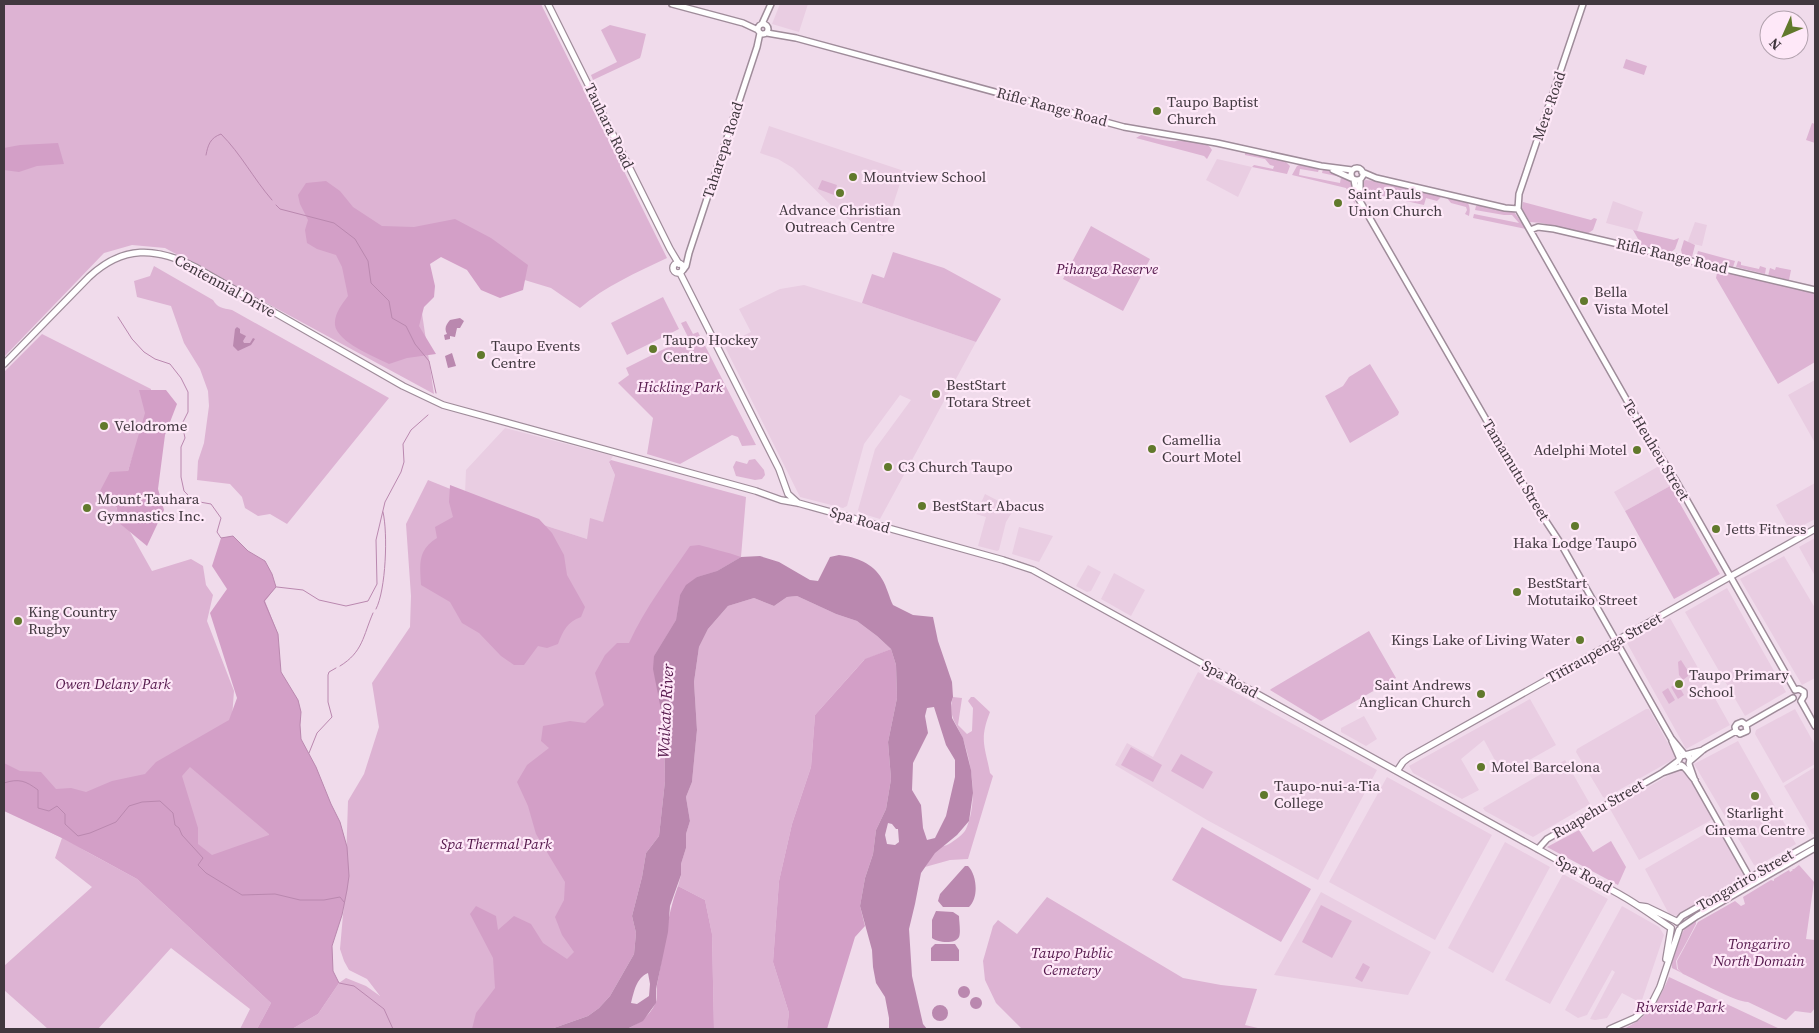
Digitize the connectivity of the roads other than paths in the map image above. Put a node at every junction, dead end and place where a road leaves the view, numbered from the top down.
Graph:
1 (548, 4) edge
2 (672, 4) edge
3 (1583, 4) edge
4 (770, 6) edge
5 (763, 29) junction
6 (1327, 167) junction
7 (1352, 170) junction
8 (1362, 172) junction
9 (1376, 178) junction
10 (1357, 179) junction
11 (1518, 209) junction
12 (1530, 230) junction
13 (689, 253) junction
14 (678, 264) junction
15 (682, 271) junction
16 (1815, 290) edge
17 (4, 364) edge
18 (466, 411) joint
19 (786, 491) junction
20 (769, 496) junction
21 (798, 503) junction
22 (1815, 529) edge
23 (1731, 577) junction
24 (1616, 641) junction
25 (1795, 690) junction
26 (1793, 698) junction
27 (1801, 701) junction
28 (1815, 726) edge
29 (1684, 761) junction
30 (1397, 771) junction
31 (1815, 841) edge
32 (1815, 848) edge
33 (1538, 849) junction
34 (1750, 878) junction
35 (1754, 884) junction
36 (1640, 906) junction
37 (1678, 925) junction
38 (1671, 928) junction
39 (1665, 968) junction
40 (1610, 1029) edge

1 - 14 main road, Tauhara Road
2 - 5 street, Rifle Range Road
3 - 11 street, Mere Road
4 - 5 street, Taharepa Road
5 - 6 street, Rifle Range Road
5 - 13 street, Taharepa Road
6 - 7 street, Rifle Range Road
6 - 10 street, Rifle Range Road
7 - 8 street, Rifle Range Road
7 - 10 street
8 - 9 street, Rifle Range Road
8 - 10 street
9 - 10 street, Rifle Range Road
9 - 11 street, Rifle Range Road
10 - 24 street, Tamamutu Street
11 - 12 street, Te Heuheu Street
12 - 16 street, Rifle Range Road
12 - 23 street, Te Heuheu Street
13 - 14 street, Taharepa Road
13 - 15 street, Taharepa Road
14 - 15 main road, Tauhara Road
15 - 19 main road
17 - 18 main road, Centennial Drive
18 - 20 main road, Spa Road
19 - 20 main road
19 - 21 main road, Spa Road
20 - 21 main road, Spa Road
21 - 30 main road, Spa Road
22 - 23 main road, Tītīraupenga Street
23 - 24 main road, Tītīraupenga Street
23 - 25 street, Te Heuheu Street
24 - 29 street, Tamamutu Street
24 - 30 main road, Tītīraupenga Street
25 - 26 street
25 - 27 street
26 - 27 street
26 - 29 street, Ruapehu Street
27 - 28 street
29 - 33 street, Ruapehu Street
29 - 34 street, Tamamutu Street
30 - 33 main road, Spa Road
31 - 34 street, Tongariro Street
32 - 35 street, Tongariro Street
33 - 36 main road, Spa Road
34 - 35 street, Tamamutu Street
34 - 37 street, Tongariro Street
35 - 37 street, Tongariro Street
36 - 37 main road, Spa Road
36 - 38 main road, Spa Road
37 - 38 main road
37 - 39 main road
38 - 39 main road
39 - 40 main road

